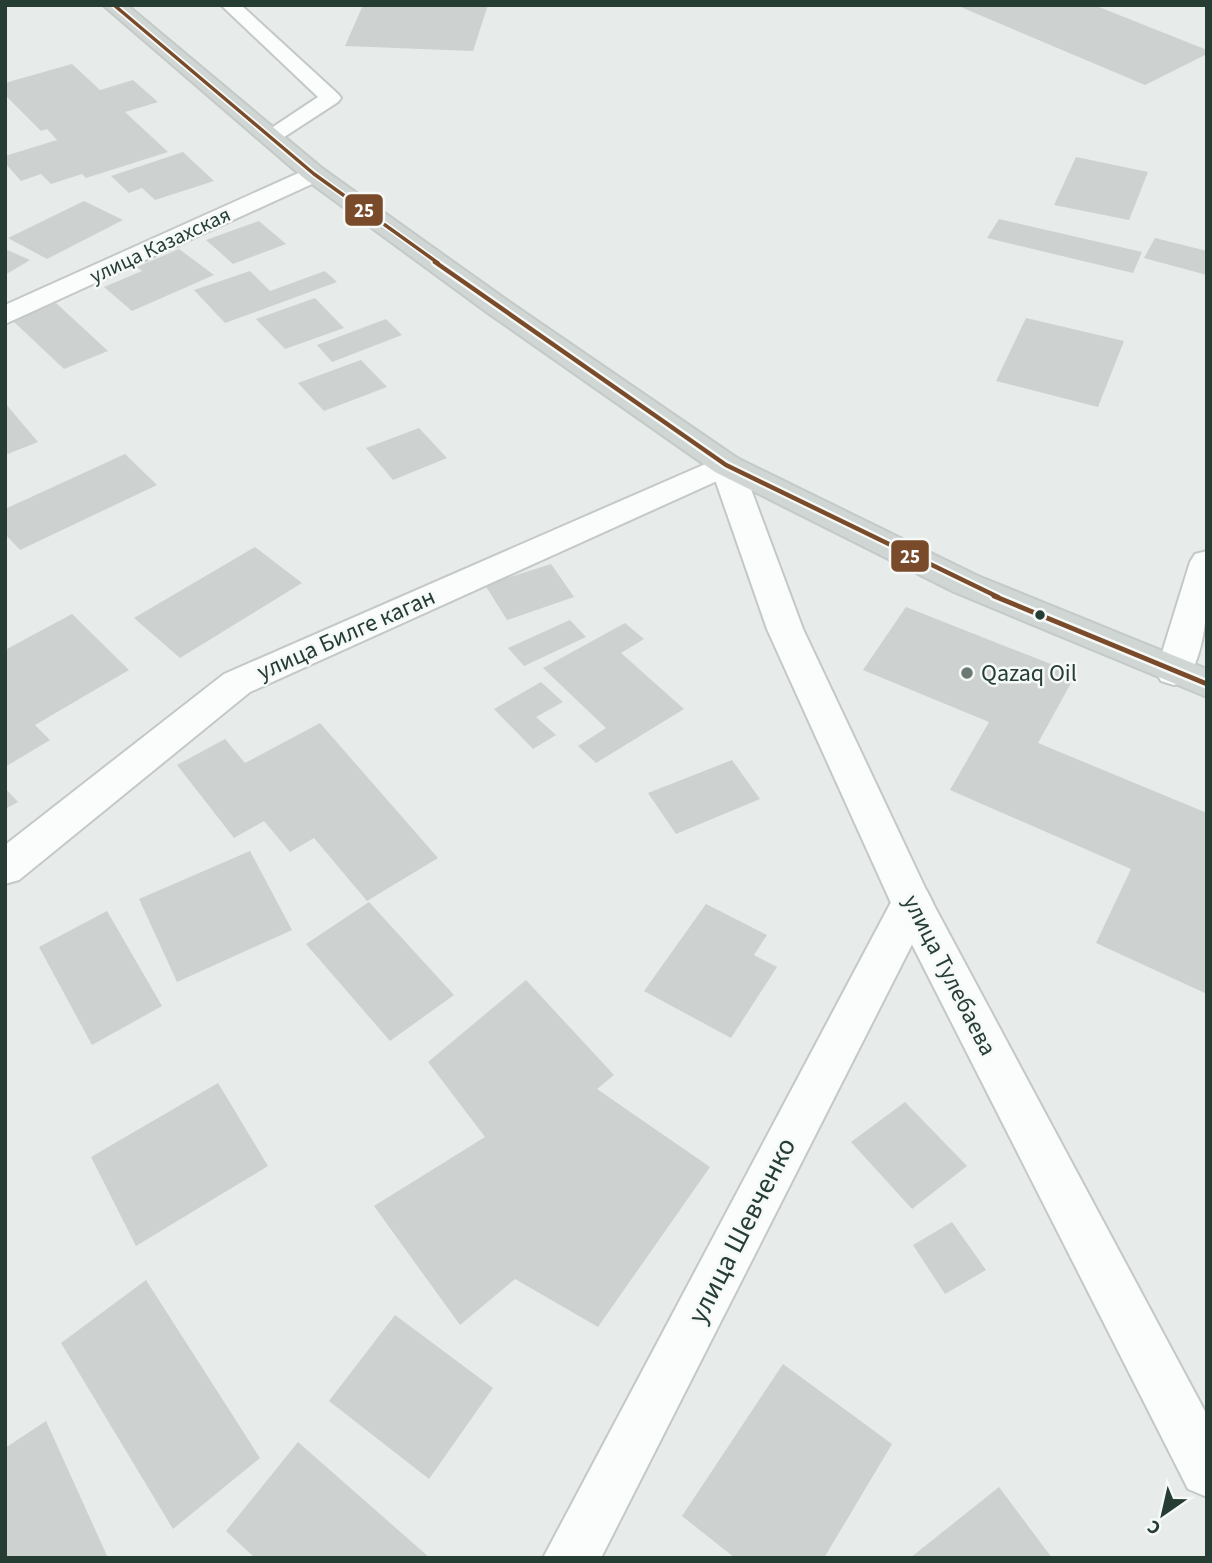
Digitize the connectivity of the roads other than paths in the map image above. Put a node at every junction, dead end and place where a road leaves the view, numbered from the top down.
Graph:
1 (114, 5) edge
2 (230, 5) edge
3 (271, 137) junction
4 (314, 174) junction
5 (5, 316) edge
6 (726, 465) junction
7 (1207, 562) edge
8 (1174, 672) junction
9 (1207, 684) edge
10 (5, 868) edge
11 (912, 902) junction
12 (1207, 1471) edge
13 (571, 1558) edge

1 - 3 main road
2 - 3 lane
3 - 4 main road
4 - 5 street, улица Казахская
4 - 6 main road
6 - 8 main road
6 - 10 street, улица Билге каган
6 - 11 street, улица Тулебаева
7 - 8 street
8 - 9 main road
11 - 12 street, улица Тулебаева
11 - 13 street, улица Шевченко

